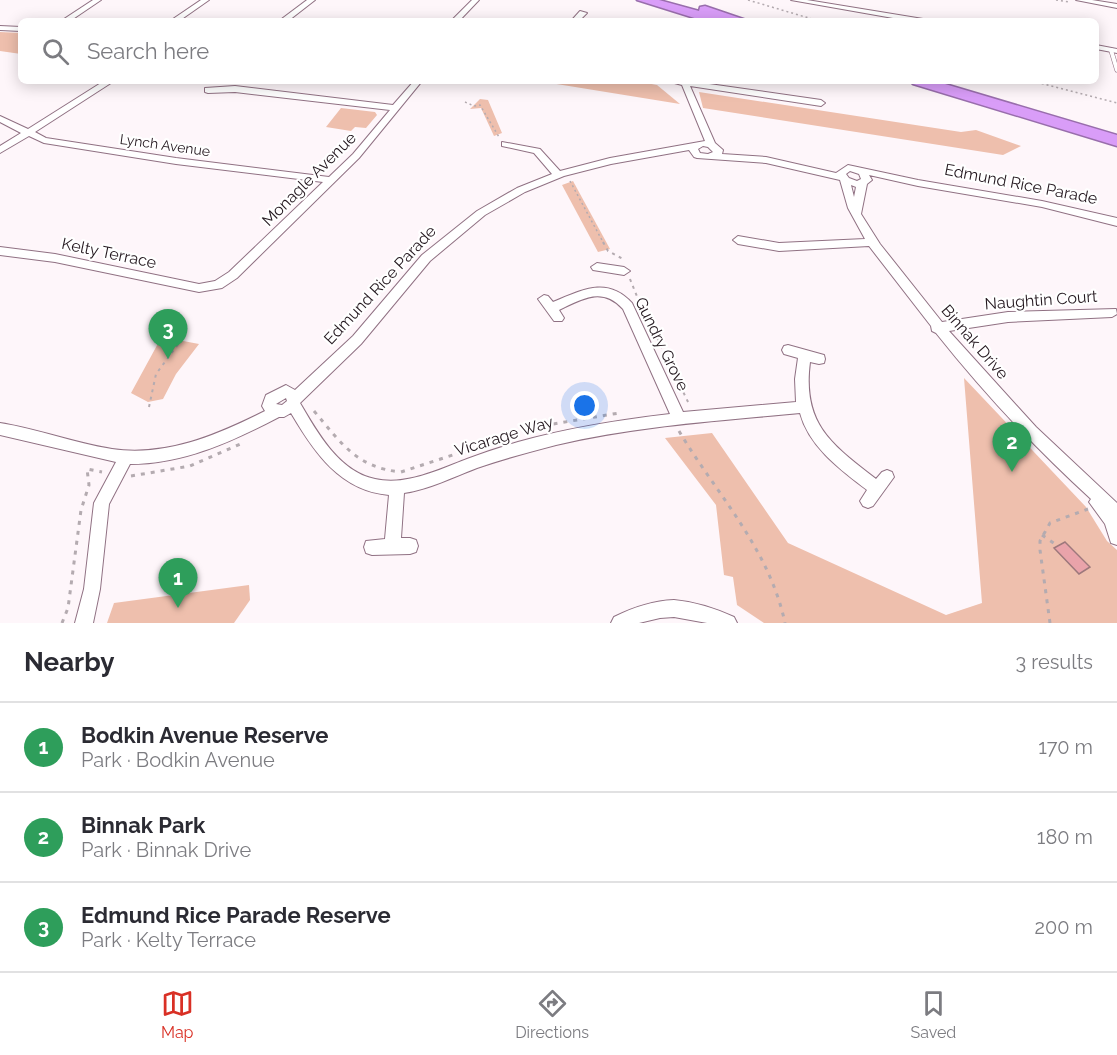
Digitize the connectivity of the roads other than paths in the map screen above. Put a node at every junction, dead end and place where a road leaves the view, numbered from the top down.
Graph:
1 (98, 0) edge
2 (206, 0) edge
3 (312, 0) edge
4 (476, 0) edge
5 (644, 0) edge
6 (672, 0) edge
7 (794, 0) edge
8 (1079, 0) edge
9 (1117, 6) edge
10 (583, 13) dead end
11 (70, 18) edge
12 (179, 18) edge
13 (288, 18) edge
14 (458, 18) edge
15 (578, 18) edge
16 (709, 18) edge
17 (732, 18) edge
18 (905, 18) edge
19 (0, 28) edge
20 (18, 29) edge
21 (1099, 48) edge
22 (1114, 50) edge
23 (1117, 70) edge
24 (105, 84) edge
25 (416, 84) edge
26 (684, 84) edge
27 (695, 84) joint
28 (928, 84) edge
29 (950, 84) edge
30 (208, 90) dead end
31 (821, 103) dead end
32 (695, 105) junction
33 (396, 108) junction
34 (0, 119) edge
35 (701, 122) junction
36 (1117, 133) edge
37 (27, 134) junction
38 (1117, 141) edge
39 (505, 144) road end
40 (696, 148) junction
41 (714, 149) junction
42 (0, 150) edge
43 (860, 170) junction
44 (558, 175) junction
45 (844, 176) junction
46 (331, 180) junction
47 (864, 183) junction
48 (918, 183) junction
49 (856, 213) junction
50 (1117, 222) edge
51 (738, 240) dead end
52 (872, 242) junction
53 (0, 251) edge
54 (597, 267) dead end
55 (610, 269) junction
56 (628, 269) road end
57 (211, 287) joint
58 (606, 291) junction
59 (551, 308) dead end
60 (1111, 311) edge
61 (936, 327) junction
62 (788, 350) dead end
63 (804, 355) junction
64 (819, 359) dead end
65 (285, 404) junction
66 (802, 407) junction
67 (676, 416) junction
68 (0, 429) edge
69 (126, 457) junction
70 (887, 477) dead end
71 (1082, 482) junction
72 (398, 487) junction
73 (1116, 523) edge
74 (392, 546) junction
75 (410, 546) dead end
76 (372, 548) dead end
77 (84, 623) edge
78 (620, 623) edge
79 (728, 623) edge

1 - 11 street
2 - 12 street
3 - 13 street
4 - 14 street
5 - 16 highway
6 - 17 highway
7 - 18 street
8 - 9 street
10 - 15 street
19 - 20 street
21 - 22 street
22 - 23 lane
24 - 37 street
25 - 33 street, Monagle Avenue
26 - 32 street
27 - 31 street
27 - 32 street
28 - 38 highway
29 - 36 highway
30 - 33 street
32 - 35 street
33 - 46 street, Monagle Avenue
34 - 37 street, Lynch Avenue
35 - 40 street
35 - 41 street
37 - 42 street
37 - 46 street, Lynch Avenue
39 - 44 street
40 - 41 street
40 - 41 street
40 - 44 street, Edmund Rice Parade
41 - 45 street
43 - 45 street, Edmund Rice Parade
43 - 47 street
43 - 48 street, Edmund Rice Parade
44 - 65 street, Edmund Rice Parade
45 - 47 street, Edmund Rice Parade
45 - 49 street, Binnak Drive
46 - 57 street, Monagle Avenue
47 - 48 street, Edmund Rice Parade
47 - 49 street
48 - 50 street, Edmund Rice Parade
49 - 52 street, Binnak Drive
51 - 52 street
52 - 61 street, Binnak Drive
53 - 57 street, Kelty Terrace
54 - 55 street
55 - 56 street
55 - 58 street
58 - 59 street
58 - 67 street, Gundry Grove
60 - 61 street, Naughtin Court
61 - 71 street, Binnak Drive
62 - 63 street
63 - 64 street
63 - 66 street
65 - 69 street, Edmund Rice Parade
65 - 72 street, Vicarage Way
66 - 67 street, Vicarage Way
66 - 70 street
67 - 72 street, Vicarage Way
68 - 69 street, Edmund Rice Parade
69 - 77 street
71 - 73 street, Binnak Drive
71 - 73 street, Binnak Drive
72 - 74 street
74 - 75 street
74 - 76 street
78 - 79 street

